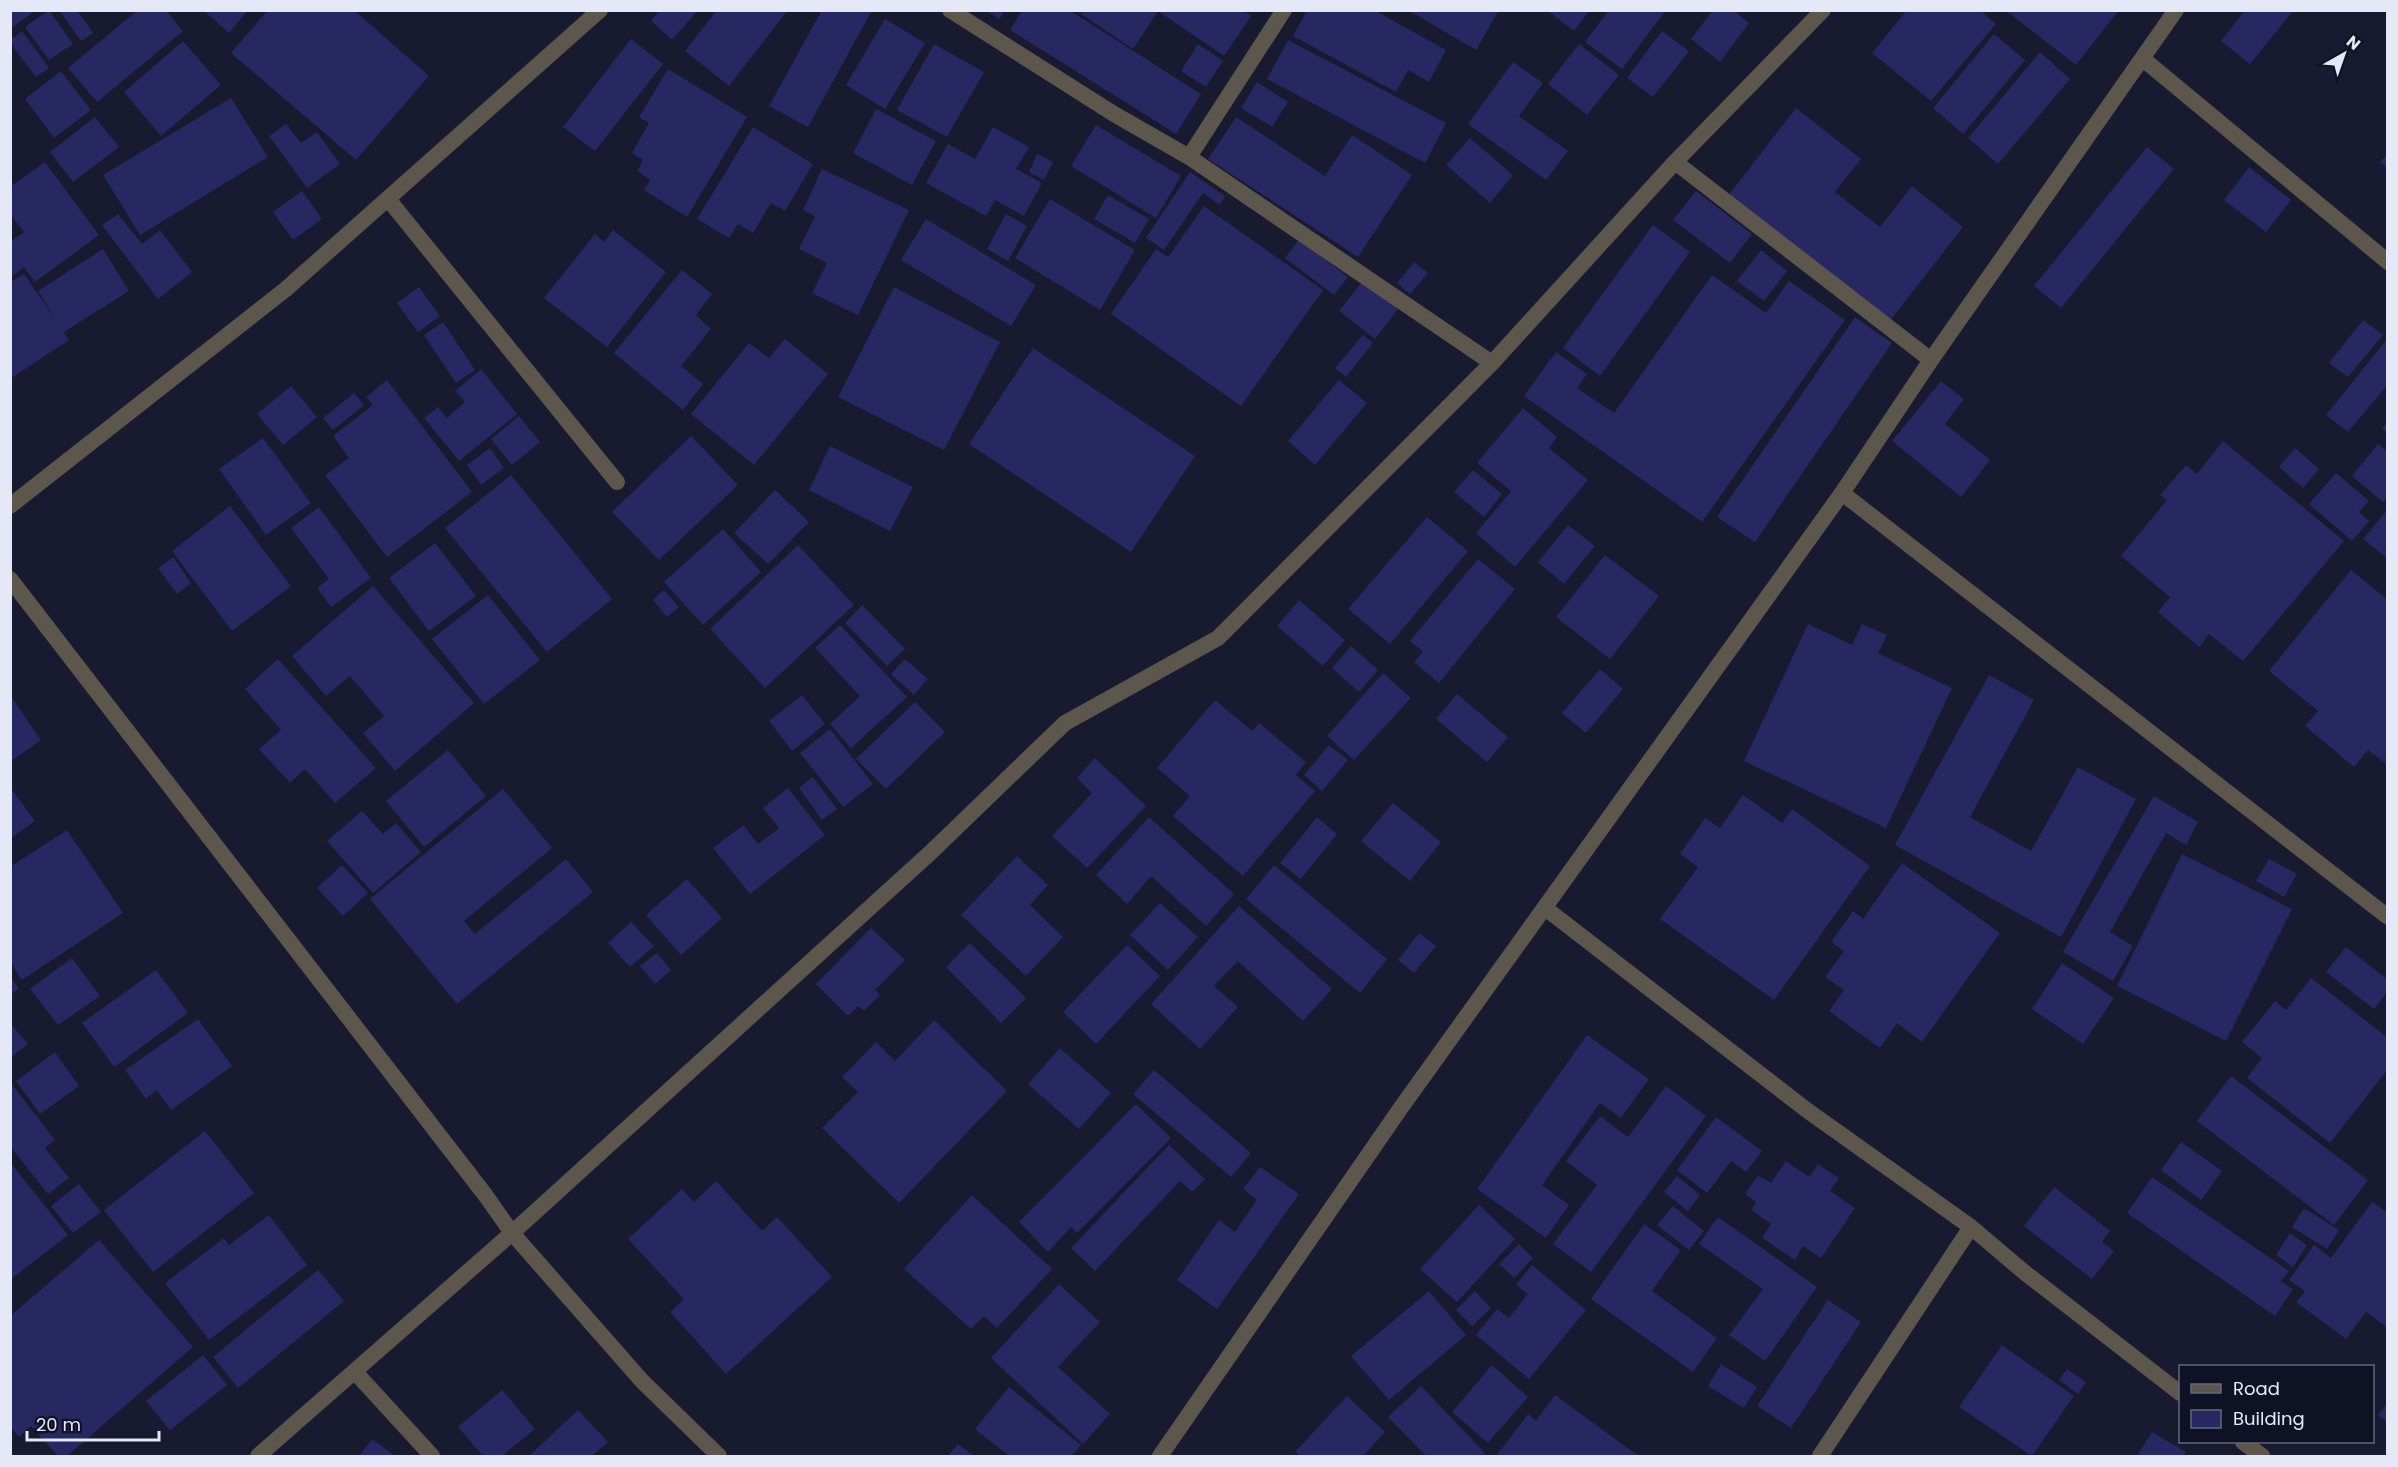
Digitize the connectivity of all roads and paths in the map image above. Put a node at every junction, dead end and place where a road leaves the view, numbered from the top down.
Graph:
1 (600, 10) edge
2 (950, 10) edge
3 (1284, 10) edge
4 (2176, 10) edge
5 (1821, 11) edge
6 (2143, 59) junction
7 (1189, 158) junction
8 (1675, 162) junction
9 (388, 198) junction
10 (2388, 262) edge
11 (1930, 360) junction
12 (1492, 363) junction
13 (616, 482) dead end
14 (1842, 493) junction
15 (10, 506) edge
16 (10, 579) edge
17 (1545, 908) junction
18 (2388, 917) edge
19 (1971, 1227) junction
20 (512, 1233) junction
21 (355, 1372) junction
22 (2179, 1391) edge
23 (2244, 1443) edge
24 (258, 1456) edge
25 (432, 1456) edge
26 (719, 1456) edge
27 (1160, 1456) edge
28 (1820, 1456) edge
29 (2262, 1456) edge

1 - 9 street
2 - 7 street
3 - 7 street
4 - 6 street
5 - 8 street
6 - 10 street
6 - 11 street
7 - 12 street
8 - 11 street
8 - 12 street
9 - 13 street
9 - 15 street
11 - 14 street
12 - 20 street
14 - 17 street
14 - 18 street
16 - 20 street
17 - 19 street
17 - 27 street
19 - 22 street
19 - 28 street
20 - 21 street
20 - 26 street
21 - 24 street
21 - 25 street
23 - 29 street

